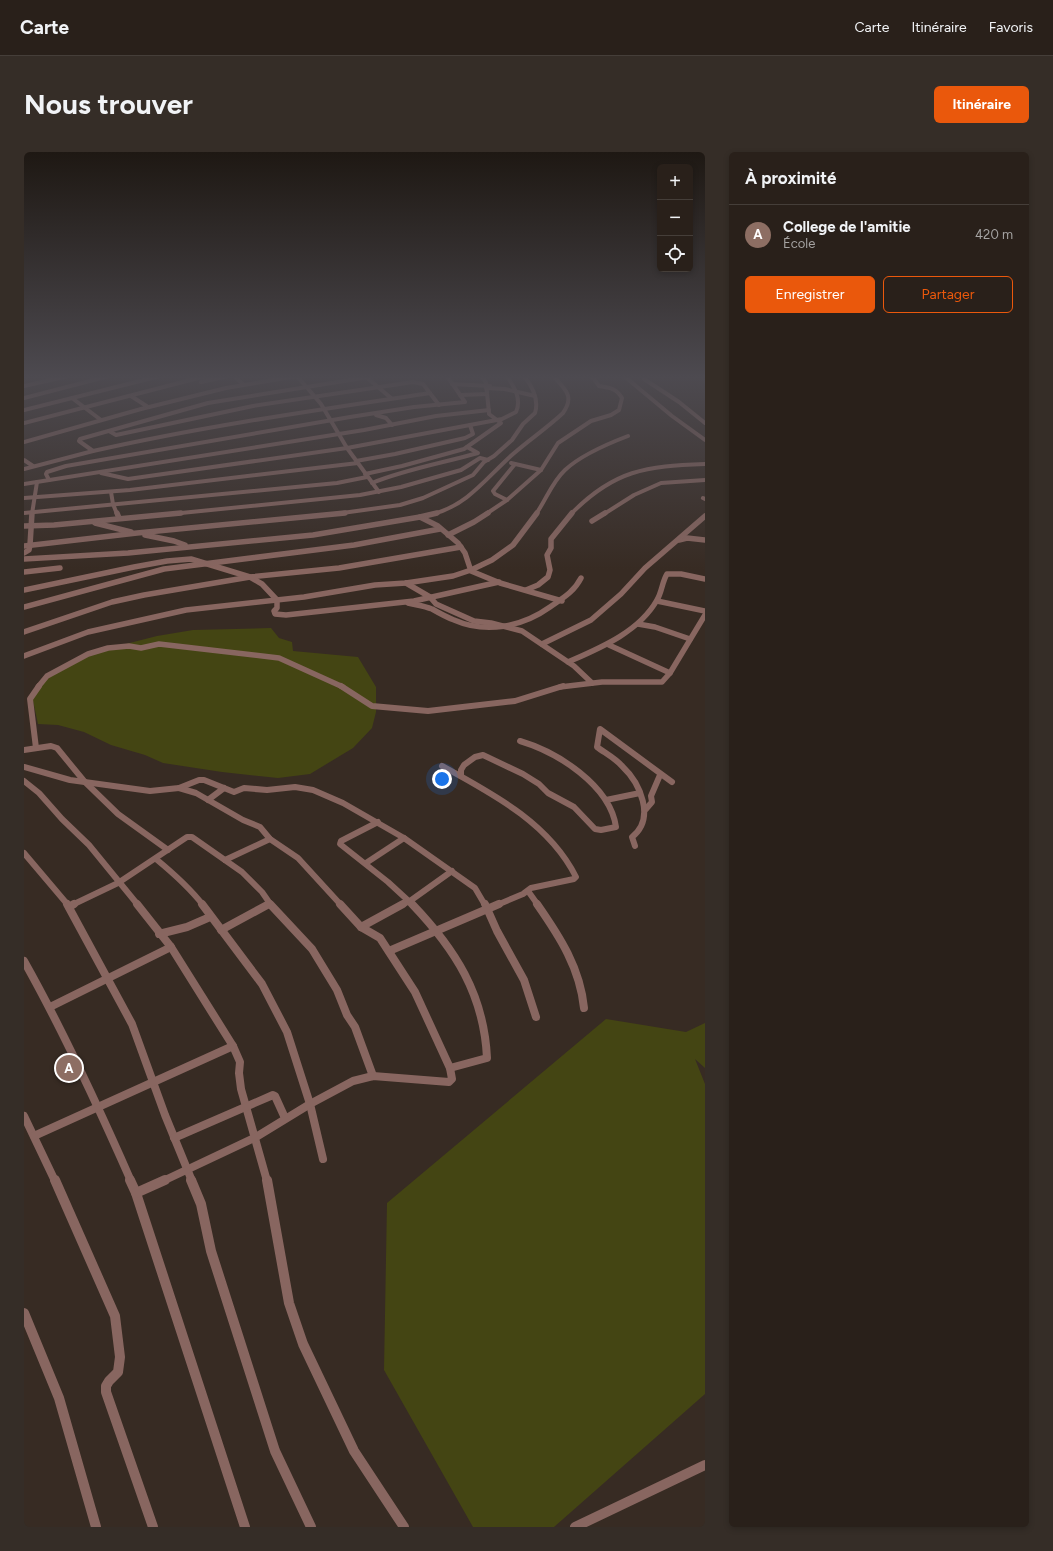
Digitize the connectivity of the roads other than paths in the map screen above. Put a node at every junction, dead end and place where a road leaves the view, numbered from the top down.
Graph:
1 (79, 440) edge
2 (141, 440) edge
3 (214, 440) edge
4 (232, 440) edge
5 (298, 440) edge
6 (343, 440) edge
7 (389, 440) edge
8 (456, 440) edge
9 (475, 440) edge
10 (512, 440) edge
11 (530, 440) edge
12 (562, 440) edge
13 (617, 440) edge
14 (467, 447) junction
15 (347, 448) junction
16 (238, 449) junction
17 (93, 451) junction
18 (141, 452) junction
19 (24, 460) edge
20 (488, 460) junction
21 (357, 462) junction
22 (505, 462) junction
23 (146, 464) junction
24 (515, 464) junction
25 (705, 464) edge
26 (33, 466) junction
27 (24, 469) edge
28 (540, 470) junction
29 (99, 472) junction
30 (366, 476) junction
31 (128, 479) junction
32 (49, 480) junction
33 (705, 480) edge
34 (37, 482) junction
35 (372, 483) junction
36 (24, 484) edge
37 (130, 490) junction
38 (111, 492) junction
39 (379, 492) junction
40 (24, 498) edge
41 (34, 498) junction
42 (507, 500) junction
43 (113, 504) junction
44 (32, 512) junction
45 (24, 513) edge
46 (705, 516) edge
47 (420, 517) junction
48 (119, 518) junction
49 (85, 521) junction
50 (592, 521) dead end
51 (24, 526) edge
52 (30, 526) junction
53 (440, 528) junction
54 (137, 533) junction
55 (448, 534) junction
56 (705, 540) edge
57 (676, 542) junction
58 (30, 545) junction
59 (24, 546) edge
60 (188, 546) junction
61 (461, 547) junction
62 (24, 554) edge
63 (24, 559) edge
64 (208, 562) junction
65 (60, 568) dead end
66 (471, 570) junction
67 (24, 572) edge
68 (250, 578) junction
69 (580, 578) dead end
70 (705, 579) edge
71 (499, 582) junction
72 (406, 583) junction
73 (24, 590) edge
74 (526, 590) junction
75 (430, 597) junction
76 (277, 600) junction
77 (562, 601) junction
78 (657, 601) junction
79 (406, 602) junction
80 (24, 606) edge
81 (705, 611) edge
82 (705, 615) edge
83 (638, 624) junction
84 (506, 627) junction
85 (24, 632) edge
86 (690, 639) junction
87 (542, 644) junction
88 (609, 645) junction
89 (24, 656) edge
90 (568, 662) junction
91 (670, 674) junction
92 (592, 683) junction
93 (520, 741) dead end
94 (36, 748) junction
95 (24, 750) edge
96 (442, 766) dead end
97 (24, 767) edge
98 (660, 774) junction
99 (461, 776) junction
100 (24, 781) edge
101 (672, 782) dead end
102 (87, 784) junction
103 (179, 788) junction
104 (224, 788) junction
105 (640, 793) junction
106 (208, 800) junction
107 (606, 800) junction
108 (646, 809) junction
109 (378, 822) junction
110 (404, 838) junction
111 (270, 839) junction
112 (635, 846) dead end
113 (168, 850) junction
114 (24, 853) edge
115 (156, 859) junction
116 (225, 860) junction
117 (366, 863) junction
118 (452, 871) junction
119 (118, 883) junction
120 (528, 891) junction
121 (410, 902) junction
122 (270, 904) junction
123 (69, 907) junction
124 (487, 909) junction
125 (210, 917) junction
126 (360, 927) junction
127 (221, 930) junction
128 (435, 931) junction
129 (159, 934) junction
130 (171, 947) junction
131 (389, 951) junction
132 (24, 961) edge
133 (109, 979) junction
134 (50, 1007) junction
135 (584, 1008) dead end
136 (536, 1017) dead end
137 (233, 1046) junction
138 (450, 1068) junction
139 (373, 1076) junction
140 (153, 1082) junction
141 (310, 1104) junction
142 (245, 1107) junction
143 (99, 1108) junction
144 (24, 1116) edge
145 (285, 1118) junction
146 (34, 1136) junction
147 (256, 1137) junction
148 (174, 1138) junction
149 (323, 1158) dead end
150 (188, 1170) junction
151 (136, 1193) junction
152 (24, 1313) edge
153 (705, 1465) edge
154 (96, 1527) edge
155 (153, 1527) edge
156 (246, 1527) edge
157 (311, 1527) edge
158 (404, 1527) edge
159 (575, 1527) edge

1 - 17 street
2 - 17 street
3 - 18 street
4 - 16 street
5 - 16 street
6 - 15 street
7 - 15 street
8 - 21 street
9 - 14 street
10 - 20 street
11 - 22 street
12 - 28 street
13 - 66 street
14 - 30 street
14 - 35 street
15 - 21 street
15 - 31 street
16 - 23 street
17 - 26 street
18 - 23 street
18 - 32 street
19 - 26 street
20 - 39 street
20 - 54 street
21 - 30 street
21 - 37 street
22 - 24 street
22 - 47 street
23 - 29 street
24 - 28 street
24 - 42 street
25 - 74 street
26 - 27 street
28 - 42 street
29 - 31 street
29 - 32 street
30 - 35 street
30 - 43 street
31 - 37 street
32 - 34 street
33 - 50 street
34 - 36 street
34 - 41 street
35 - 39 street
37 - 38 street
38 - 41 street
38 - 43 street
39 - 48 street
40 - 41 street
41 - 44 street
42 - 55 street
43 - 44 street
43 - 48 street
44 - 45 street
44 - 52 street
46 - 57 street
47 - 53 street
47 - 60 street
48 - 49 street
49 - 52 street
49 - 54 street
51 - 52 street
52 - 58 street
53 - 55 street
53 - 64 street
54 - 58 street
54 - 60 street
55 - 61 street
56 - 57 street
57 - 87 street
58 - 59 street
58 - 62 street
60 - 63 street
61 - 66 street
61 - 68 street
64 - 68 street
64 - 73 street
64 - 80 street
65 - 67 street
66 - 71 street
66 - 72 street
68 - 76 street
68 - 85 street
69 - 77 street
70 - 78 street
71 - 74 street
71 - 75 street
72 - 75 street
72 - 76 street
74 - 77 street
75 - 79 street
75 - 84 street
76 - 79 street
76 - 89 street
77 - 84 street
78 - 81 street
78 - 83 street
79 - 84 street
82 - 86 street
83 - 86 street
83 - 88 street
84 - 87 street
86 - 91 street
87 - 90 street
88 - 90 street
88 - 91 street
90 - 92 street
91 - 92 street
92 - 94 street
93 - 107 street
94 - 95 street
94 - 102 street
96 - 99 street
97 - 102 street
98 - 101 street
98 - 105 street
98 - 108 street
99 - 107 street
99 - 120 street
100 - 119 street
102 - 103 street
102 - 113 street
103 - 104 street
103 - 106 street
104 - 106 street
104 - 109 street
105 - 107 street
105 - 108 street
106 - 111 street
108 - 112 street
109 - 110 street
109 - 117 street
110 - 117 street
110 - 118 street
111 - 116 street
111 - 126 street
113 - 115 street
113 - 116 street
114 - 123 street
115 - 119 street
115 - 125 street
116 - 122 street
117 - 121 street
118 - 121 street
118 - 124 street
119 - 123 street
119 - 129 street
120 - 124 street
120 - 135 street
121 - 126 street
121 - 128 street
122 - 127 street
122 - 139 street
123 - 133 street
124 - 128 street
124 - 136 street
125 - 127 street
125 - 129 street
126 - 131 street
127 - 141 street
128 - 131 street
128 - 138 street
129 - 130 street
130 - 133 street
130 - 137 street
131 - 138 street
132 - 134 street
133 - 134 street
133 - 140 street
134 - 143 street
137 - 140 street
137 - 142 street
138 - 139 street
139 - 141 street
140 - 143 street
140 - 148 street
141 - 145 street
141 - 149 street
142 - 145 street
142 - 147 street
142 - 148 street
143 - 146 street
143 - 151 street
144 - 146 street
145 - 147 street
146 - 155 street
147 - 150 street
147 - 158 street
148 - 150 street
150 - 151 street
150 - 157 street
151 - 156 street
152 - 154 street
153 - 159 street

